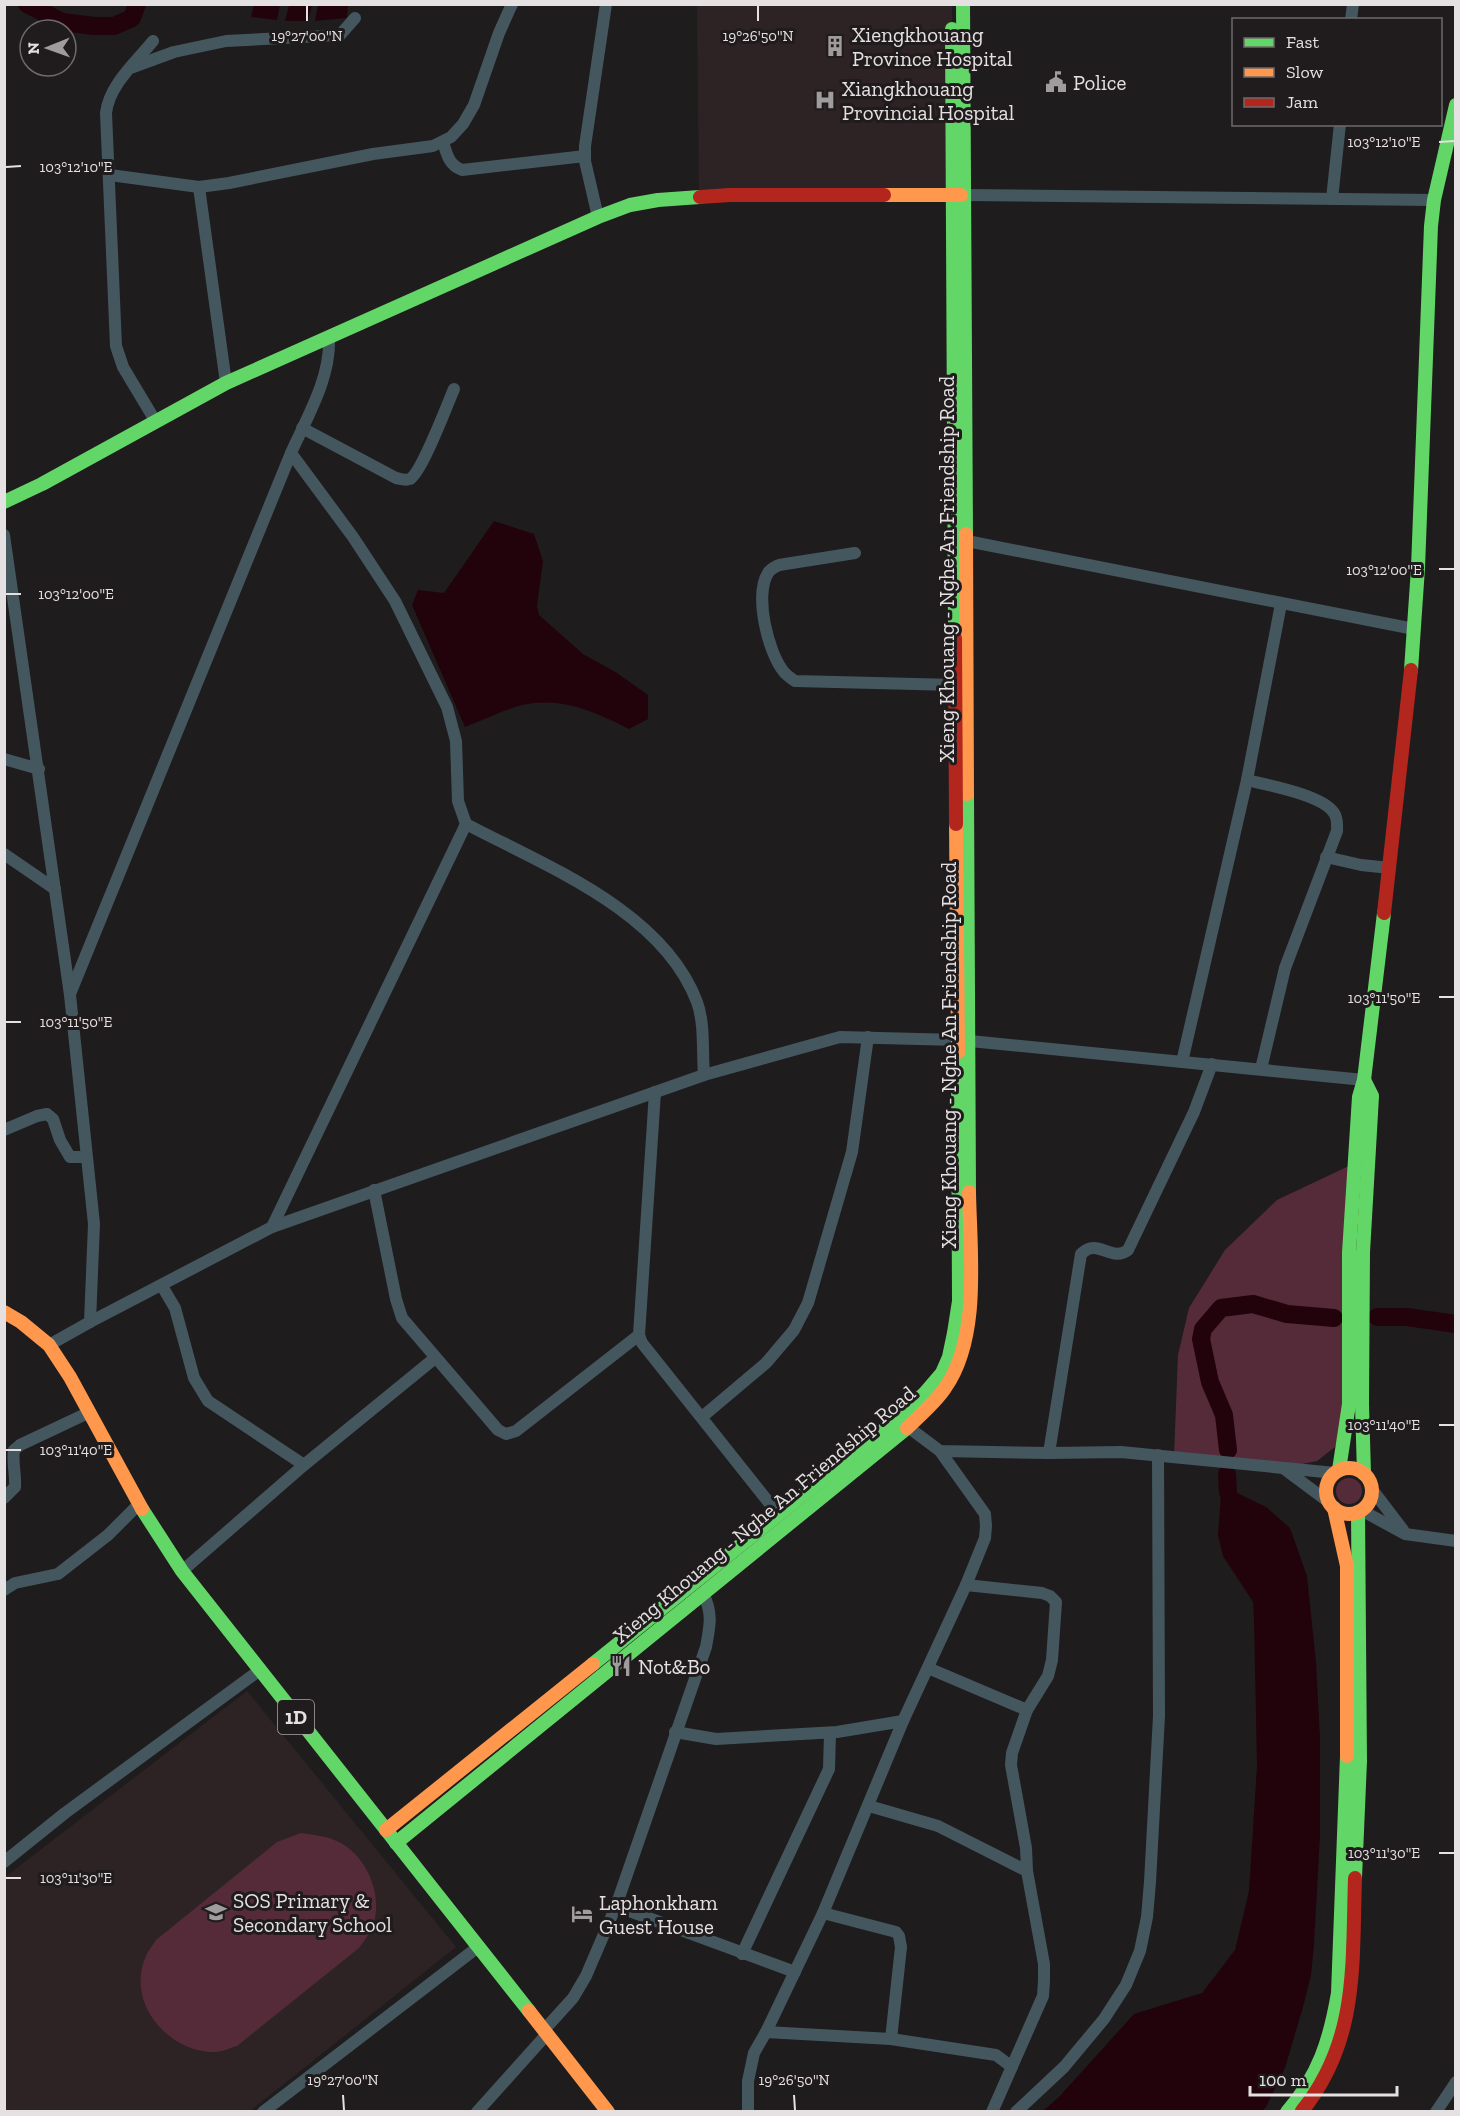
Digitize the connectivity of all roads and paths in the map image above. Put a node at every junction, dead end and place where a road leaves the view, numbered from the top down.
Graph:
1 (512, 4) edge
2 (606, 4) edge
3 (952, 4) edge
4 (963, 4) edge
5 (355, 18) dead end
6 (153, 41) dead end
7 (132, 67) junction
8 (1455, 105) edge
9 (1340, 126) edge
10 (443, 142) junction
11 (585, 156) junction
12 (110, 175) junction
13 (199, 187) junction
14 (959, 195) junction
15 (1332, 199) junction
16 (1434, 200) junction
17 (598, 217) junction
18 (329, 337) junction
19 (226, 384) junction
20 (453, 389) dead end
21 (156, 422) junction
22 (302, 428) junction
23 (291, 453) junction
24 (4, 502) edge
25 (4, 535) edge
26 (960, 541) junction
27 (855, 554) dead end
28 (1281, 604) junction
29 (1414, 629) junction
30 (955, 684) junction
31 (4, 759) edge
32 (39, 770) junction
33 (1246, 780) junction
34 (466, 824) junction
35 (4, 854) edge
36 (1326, 857) junction
37 (1390, 868) junction
38 (55, 889) junction
39 (70, 995) junction
40 (868, 1037) junction
41 (964, 1040) junction
42 (1182, 1062) junction
43 (1212, 1064) junction
44 (1261, 1070) junction
45 (704, 1075) junction
46 (1364, 1080) junction
47 (655, 1092) junction
48 (4, 1130) edge
49 (86, 1157) junction
50 (374, 1190) junction
51 (272, 1227) junction
52 (162, 1286) junction
53 (4, 1312) edge
54 (90, 1322) junction
55 (639, 1335) junction
56 (49, 1345) junction
57 (435, 1358) junction
58 (90, 1412) junction
59 (702, 1417) junction
60 (908, 1427) junction
61 (940, 1451) junction
62 (1049, 1453) junction
63 (1158, 1455) junction
64 (304, 1465) junction
65 (1282, 1468) junction
66 (1337, 1472) junction
67 (1364, 1474) junction
68 (1371, 1488) junction
69 (4, 1498) edge
70 (139, 1504) junction
71 (1332, 1506) junction
72 (1359, 1511) junction
73 (782, 1520) junction
74 (1405, 1534) junction
75 (1455, 1541) edge
76 (182, 1571) junction
77 (966, 1585) junction
78 (4, 1590) edge
79 (703, 1593) junction
80 (928, 1668) junction
81 (260, 1670) junction
82 (1027, 1710) junction
83 (903, 1721) junction
84 (675, 1732) junction
85 (830, 1732) junction
86 (869, 1806) junction
87 (386, 1830) junction
88 (396, 1843) junction
89 (4, 1862) edge
90 (1027, 1871) junction
91 (616, 1906) junction
92 (823, 1913) junction
93 (478, 1947) junction
94 (742, 1954) junction
95 (795, 1972) junction
96 (546, 2032) junction
97 (766, 2032) junction
98 (891, 2039) junction
99 (1012, 2067) junction
100 (1455, 2082) edge
101 (263, 2112) edge
102 (477, 2112) edge
103 (608, 2112) edge
104 (748, 2112) edge
105 (992, 2112) edge
106 (1016, 2112) edge
107 (1287, 2112) edge
108 (1302, 2112) edge
109 (1436, 2112) edge

1 - 10 street
2 - 11 street
3 - 14 main road, Xieng Khouang - Nghe An Friendship Road
4 - 14 main road, Xieng Khouang - Nghe An Friendship Road
5 - 7 street
6 - 7 street
7 - 12 street
8 - 16 main road
9 - 15 street
10 - 11 street
10 - 13 street
11 - 17 street
12 - 13 street
12 - 21 street
13 - 19 street
14 - 15 street
14 - 17 main road
14 - 26 main road, Xieng Khouang - Nghe An Friendship Road
15 - 16 street
16 - 29 main road
17 - 18 main road
18 - 19 main road
18 - 22 street
19 - 21 main road
20 - 22 street
21 - 24 main road
22 - 23 street
23 - 34 street
23 - 39 street
25 - 32 street
26 - 28 street
26 - 30 main road, Xieng Khouang - Nghe An Friendship Road
26 - 41 main road, Xieng Khouang - Nghe An Friendship Road
27 - 30 street
28 - 29 street
28 - 33 street
29 - 37 main road
30 - 41 main road, Xieng Khouang - Nghe An Friendship Road
31 - 32 street
32 - 38 street
33 - 36 street
33 - 42 street
34 - 45 street
34 - 51 street
35 - 38 street
36 - 37 street
36 - 44 street
37 - 46 main road
38 - 39 street
39 - 49 street
40 - 41 street
40 - 45 street
40 - 59 street
41 - 42 street
41 - 60 main road, Xieng Khouang - Nghe An Friendship Road
41 - 73 main road, Xieng Khouang - Nghe An Friendship Road
42 - 43 street
43 - 44 street
43 - 62 street
44 - 46 street
45 - 47 street
46 - 66 main road
46 - 67 main road
47 - 50 street
47 - 55 street
48 - 49 street
49 - 54 street
50 - 51 street
50 - 57 street
51 - 52 street
52 - 54 street
52 - 64 street
53 - 56 main road, 1D
54 - 56 street
55 - 57 street
55 - 59 street
56 - 58 main road, 1D
57 - 64 street
58 - 69 street
58 - 70 main road, 1D
59 - 73 street
60 - 61 street
60 - 73 main road, Xieng Khouang - Nghe An Friendship Road
61 - 62 street
61 - 77 street
62 - 63 street
63 - 65 street
63 - 106 street
64 - 76 street
65 - 66 street
65 - 71 street
66 - 67 main road
66 - 71 main road
67 - 68 main road
68 - 72 main road
68 - 74 street
70 - 76 main road, 1D
70 - 78 street
71 - 72 main road
71 - 107 main road
72 - 74 street
72 - 108 main road
73 - 79 main road, Xieng Khouang - Nghe An Friendship Road
73 - 87 main road, Xieng Khouang - Nghe An Friendship Road
74 - 75 street
76 - 81 main road, 1D
77 - 80 street
77 - 82 street
79 - 84 street
79 - 88 main road, Xieng Khouang - Nghe An Friendship Road
80 - 82 street
80 - 83 street
81 - 87 main road, 1D
81 - 89 street
82 - 90 street
83 - 85 street
83 - 86 street
84 - 85 street
84 - 91 street
85 - 94 street
86 - 90 street
86 - 92 street
87 - 88 main road, 1D
88 - 93 main road, 1D
90 - 99 street
91 - 94 street
91 - 96 street
92 - 95 street
92 - 98 street
93 - 96 main road, 1D
93 - 101 street
94 - 95 street
95 - 97 street
96 - 102 street
96 - 103 main road, 1D
97 - 98 street
97 - 104 street
98 - 99 street
99 - 105 street
100 - 109 street

